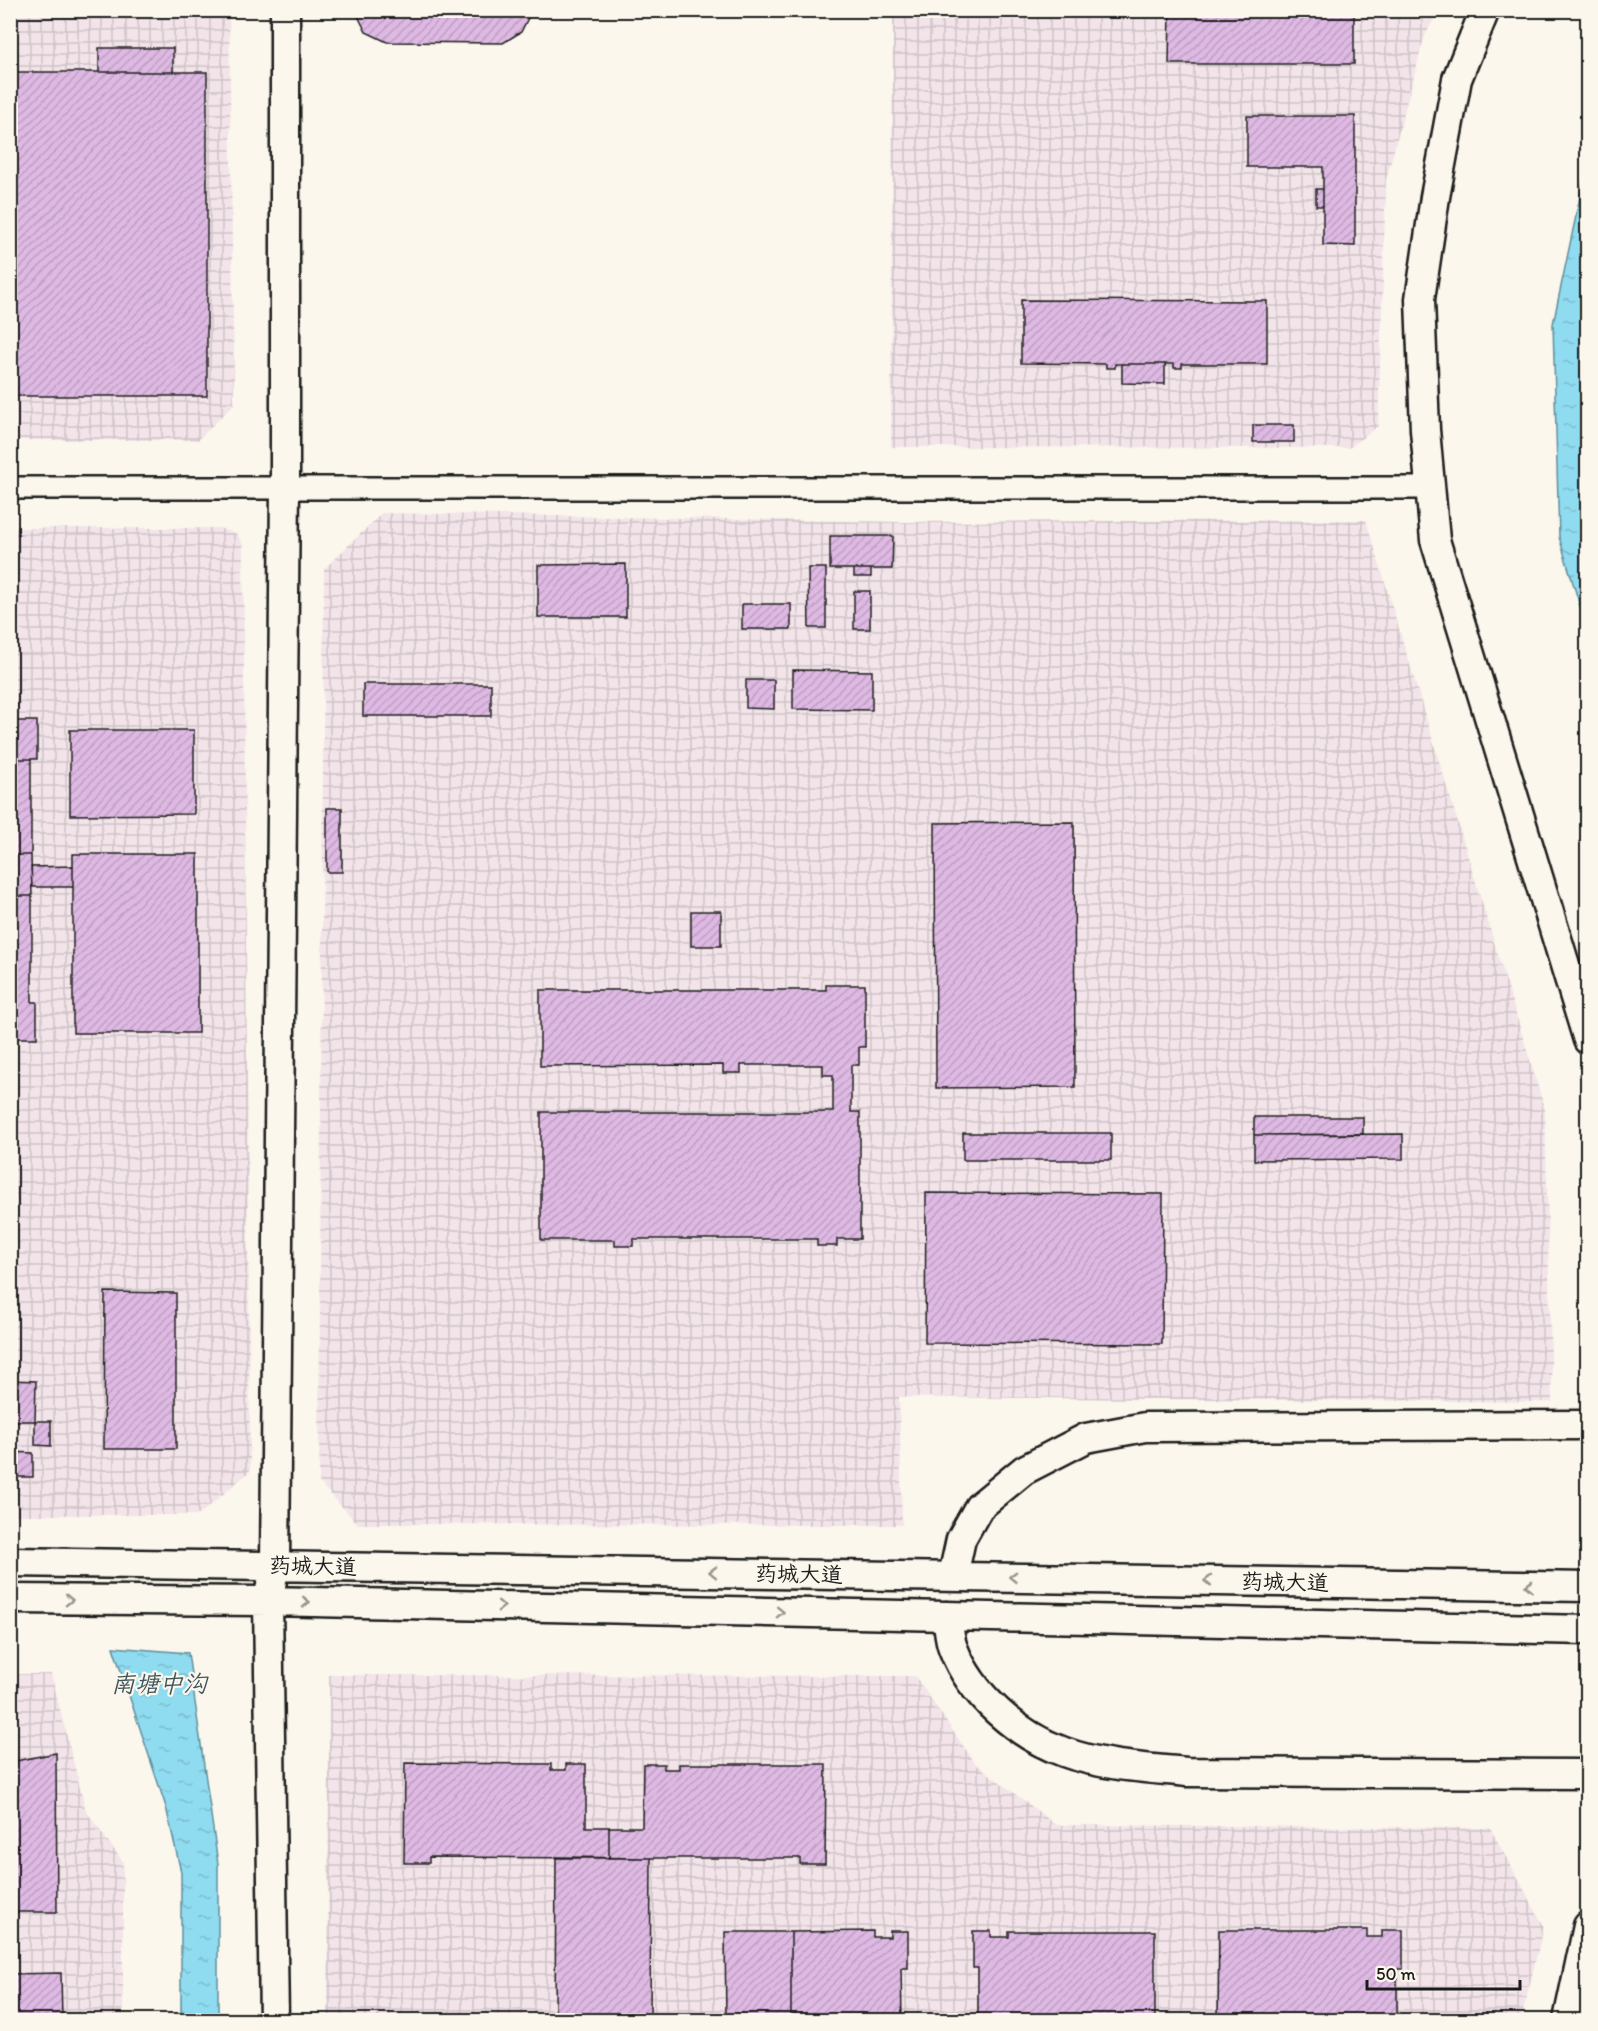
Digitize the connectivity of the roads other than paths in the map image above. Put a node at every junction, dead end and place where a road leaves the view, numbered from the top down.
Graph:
1 (285, 10) edge
2 (1485, 10) edge
3 (285, 487) junction
4 (10, 488) edge
5 (1430, 488) junction
6 (1587, 1040) edge
7 (1587, 1425) edge
8 (10, 1562) edge
9 (275, 1565) junction
10 (953, 1576) junction
11 (1587, 1587) edge
12 (10, 1599) edge
13 (268, 1601) junction
14 (947, 1616) junction
15 (1585, 1630) edge
16 (1587, 1774) edge
17 (1587, 1926) edge
18 (274, 2020) edge
19 (1568, 2020) edge

1 - 3 main road
2 - 5 main road
3 - 4 street
3 - 5 street
3 - 9 main road
5 - 6 main road
7 - 10 main road
8 - 9 main road, 药城大道
10 -> 9 main road, 药城大道
9 - 13 main road
11 -> 10 main road, 药城大道
12 -> 13 main road, 药城大道
13 -> 14 main road, 药城大道
13 - 18 main road
14 - 15 main road, 药城大道
14 - 16 main road
17 - 19 main road

